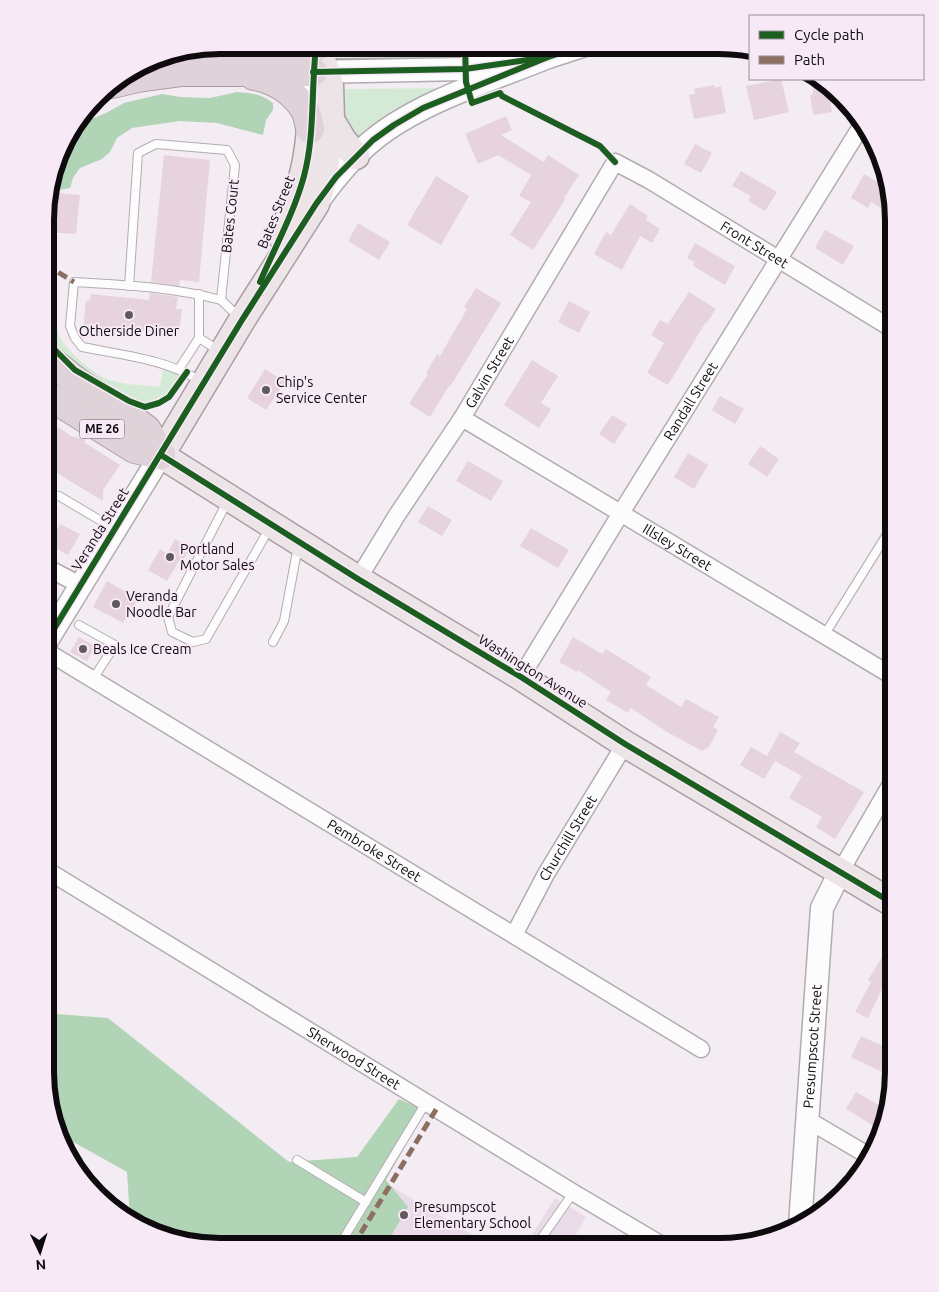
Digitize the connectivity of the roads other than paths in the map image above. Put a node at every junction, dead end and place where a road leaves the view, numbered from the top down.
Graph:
1 (386, 54) edge
2 (557, 54) edge
3 (548, 57) junction
4 (212, 59) edge
5 (319, 64) junction
6 (132, 79) edge
7 (321, 125) junction
8 (859, 131) edge
9 (356, 156) junction
10 (615, 162) joint
11 (316, 204) junction
12 (778, 260) junction
13 (129, 286) junction
14 (199, 294) junction
15 (221, 300) junction
16 (242, 320) junction
17 (885, 325) edge
18 (199, 338) junction
19 (222, 353) junction
20 (54, 363) edge
21 (179, 369) junction
22 (204, 383) junction
23 (54, 399) edge
24 (462, 418) junction
25 (161, 454) junction
26 (59, 496) dead end
27 (230, 498) junction
28 (621, 513) junction
29 (271, 525) junction
30 (115, 529) junction
31 (885, 537) edge
32 (300, 542) junction
33 (54, 571) edge
34 (358, 579) junction
35 (80, 585) junction
36 (79, 624) dead end
37 (54, 629) edge
38 (825, 634) junction
39 (273, 642) dead end
40 (54, 656) edge
41 (885, 671) edge
42 (521, 677) junction
43 (93, 679) junction
44 (625, 744) junction
45 (885, 794) edge
46 (840, 872) junction
47 (54, 874) edge
48 (885, 899) edge
49 (514, 935) junction
50 (702, 1049) dead end
51 (427, 1102) junction
52 (808, 1120) junction
53 (864, 1153) edge
54 (297, 1160) dead end
55 (574, 1193) junction
56 (366, 1202) junction
57 (801, 1216) edge
58 (344, 1238) edge
59 (542, 1238) edge
60 (650, 1238) edge

1 - 5 street
2 - 3 street
3 - 5 street
3 - 9 street, Bates Street
4 - 5 highway
4 - 6 highway
4 - 7 highway
5 - 7 main road, Bates Street
7 - 9 main road
7 - 11 main road, Bates Street
7 - 16 main road, Bates Street
8 - 12 street, Randall Street
9 - 11 street, Bates Street
10 - 12 street, Front Street
10 - 24 street, Galvin Street
11 - 16 main road, Bates Street
12 - 17 street, Front Street
12 - 28 street, Randall Street
13 - 14 lane
13 - 15 lane, Bates Court
13 - 21 lane
14 - 15 lane
14 - 18 lane
15 - 16 lane
16 - 19 main road, Bates Street
18 - 19 lane
18 - 21 lane
19 - 22 main road, Bates Street
20 - 25 highway, ME 26
21 - 22 lane
22 - 25 main road, Bates Street
23 - 25 highway, ME 26
24 - 28 street, Illsley Street
24 - 34 street, Galvin Street
25 - 27 main road, Washington Avenue / ME 26
25 - 30 street, Veranda Street
26 - 30 lane
27 - 29 main road, Washington Avenue / ME 26
27 - 29 lane
28 - 38 street, Illsley Street
28 - 42 street, Randall Street
29 - 32 main road, Washington Avenue / ME 26
30 - 35 street, Veranda Street
31 - 38 lane
32 - 34 main road, Washington Avenue / ME 26
32 - 39 lane
33 - 35 street
34 - 42 main road, Washington Avenue / ME 26
35 - 37 street, Veranda Street
36 - 43 lane
38 - 41 street, Illsley Street
40 - 43 street, Pembroke Street
42 - 44 main road, Washington Avenue / ME 26
43 - 49 street, Pembroke Street
44 - 46 main road, Washington Avenue / ME 26
44 - 49 street, Churchill Street
45 - 46 street
46 - 48 main road, Washington Avenue / ME 26
46 - 52 street, Presumpscot Street
47 - 51 street, Sherwood Street
49 - 50 street, Pembroke Street
51 - 55 street, Sherwood Street
51 - 56 lane
52 - 53 street
52 - 57 street, Presumpscot Street
54 - 56 lane
55 - 59 lane
55 - 60 street, Sherwood Street
56 - 58 lane

